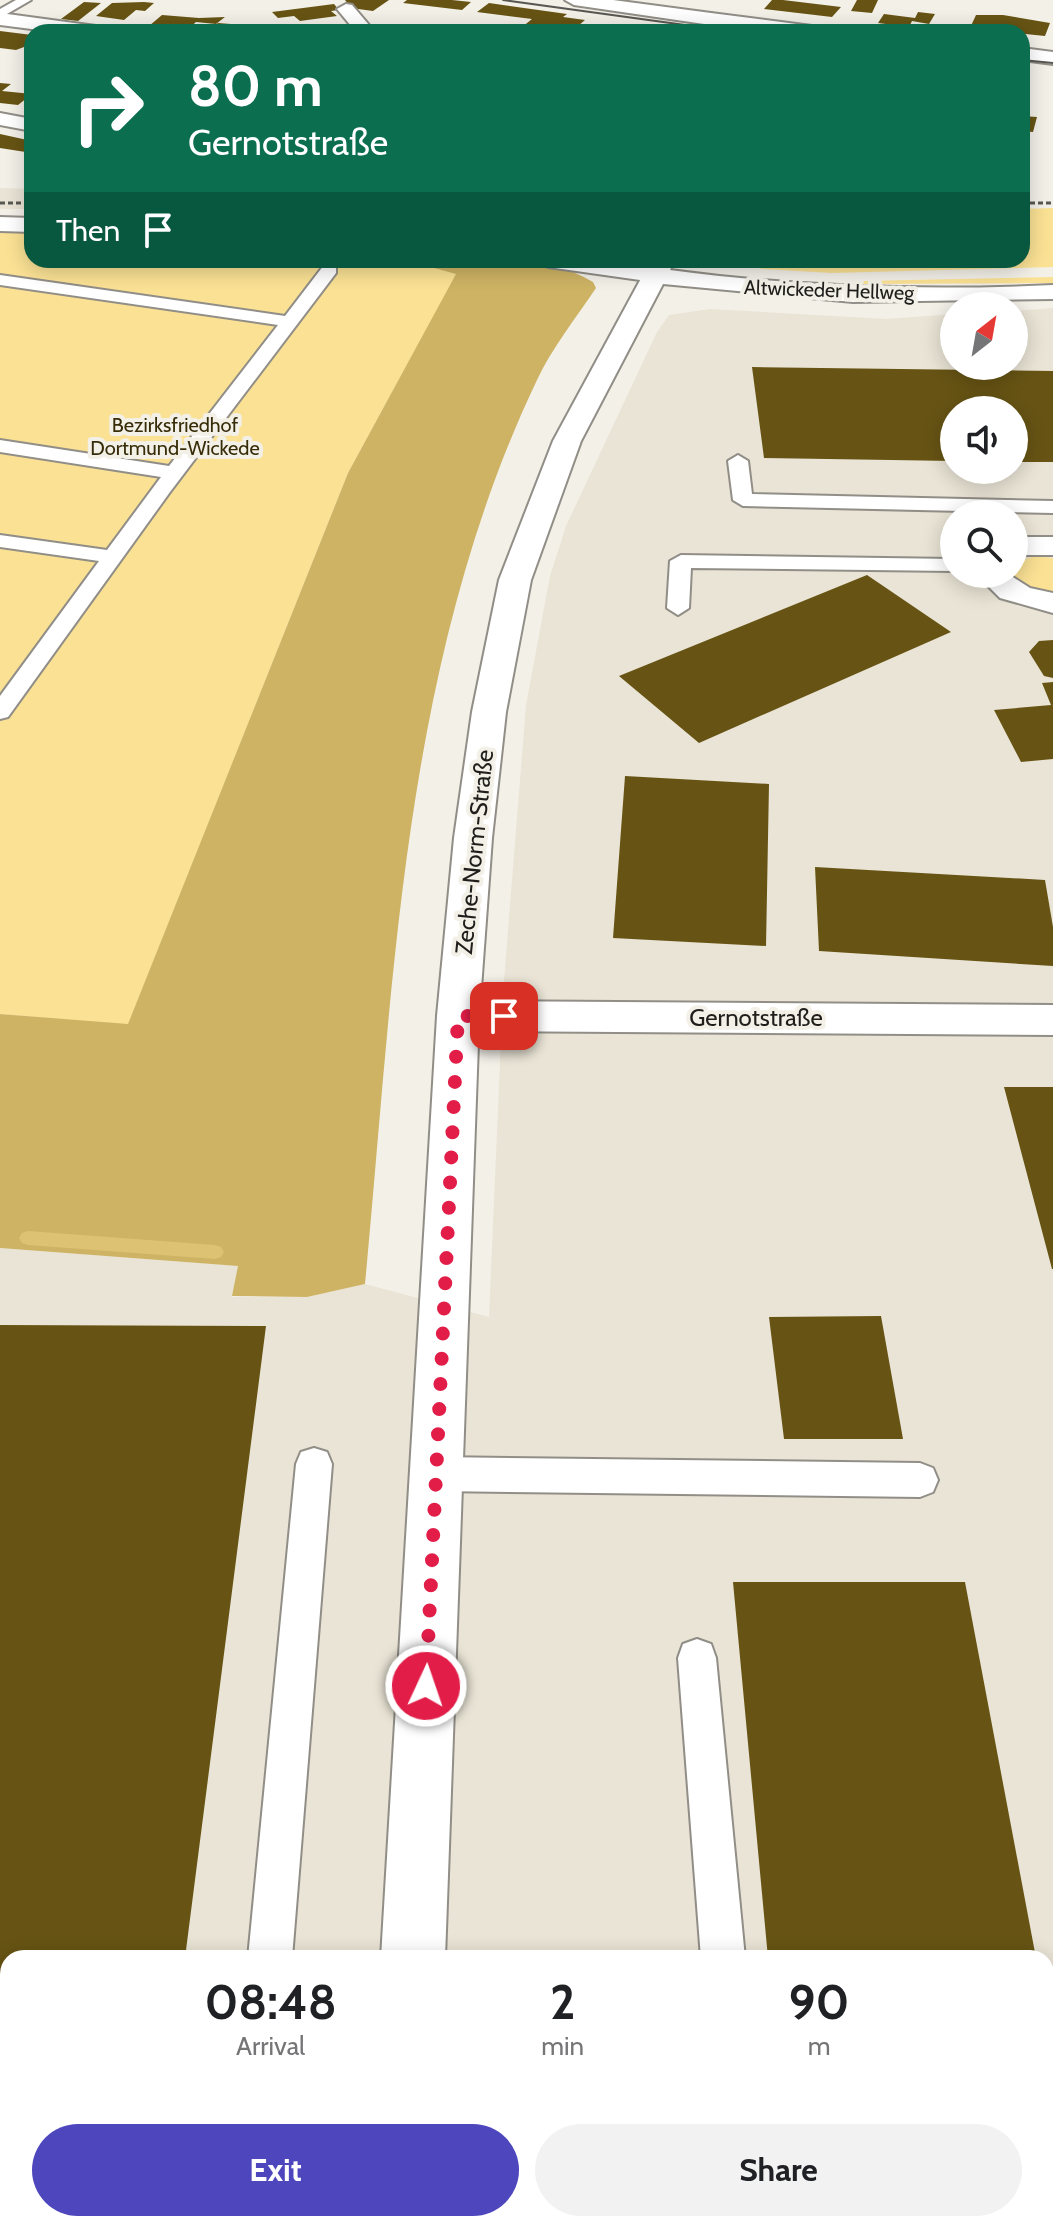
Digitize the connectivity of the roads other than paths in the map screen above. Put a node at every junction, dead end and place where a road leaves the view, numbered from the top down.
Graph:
1 (25, 0) edge
2 (574, 0) edge
3 (647, 0) edge
4 (606, 4) junction
5 (346, 9) dead end
6 (0, 17) edge
7 (713, 17) edge
8 (45, 24) edge
9 (359, 24) edge
10 (759, 24) edge
11 (1030, 55) edge
12 (1053, 58) edge
13 (0, 119) edge
14 (24, 124) edge
15 (0, 224) edge
16 (24, 225) edge
17 (658, 268) edge
18 (330, 269) dead end
19 (0, 280) edge
20 (1053, 292) edge
21 (291, 322) junction
22 (0, 446) edge
23 (738, 461) dead end
24 (175, 473) junction
25 (1053, 507) edge
26 (0, 541) edge
27 (1028, 546) edge
28 (1053, 546) edge
29 (112, 557) junction
30 (940, 565) edge
31 (1006, 588) edge
32 (1053, 603) edge
33 (678, 608) dead end
34 (8, 687) edge
35 (0, 712) edge
36 (458, 1016) junction
37 (1053, 1020) edge
38 (314, 1464) dead end
39 (437, 1474) junction
40 (920, 1480) dead end
41 (697, 1658) dead end
42 (271, 1950) edge
43 (413, 1950) edge
44 (722, 1950) edge

1 - 6 lane
2 - 4 main road
3 - 4 main road
4 - 7 main road
5 - 9 main road
6 - 8 main road
7 - 10 main road
11 - 12 main road
13 - 14 main road
15 - 16 main road
17 - 20 main road, Altwickeder Hellweg
17 - 36 main road, Zeche-Norm-Straße
18 - 21 lane
19 - 21 lane
21 - 24 lane
22 - 24 lane
23 - 25 lane
24 - 29 lane
26 - 29 lane
27 - 28 main road
29 - 34 lane
30 - 33 lane
31 - 32 main road
34 - 35 lane
36 - 37 main road, Gernotstraße
36 - 39 main road, Zeche-Norm-Straße
38 - 42 lane
39 - 40 lane
39 - 43 main road, Zeche-Norm-Straße
41 - 44 lane

